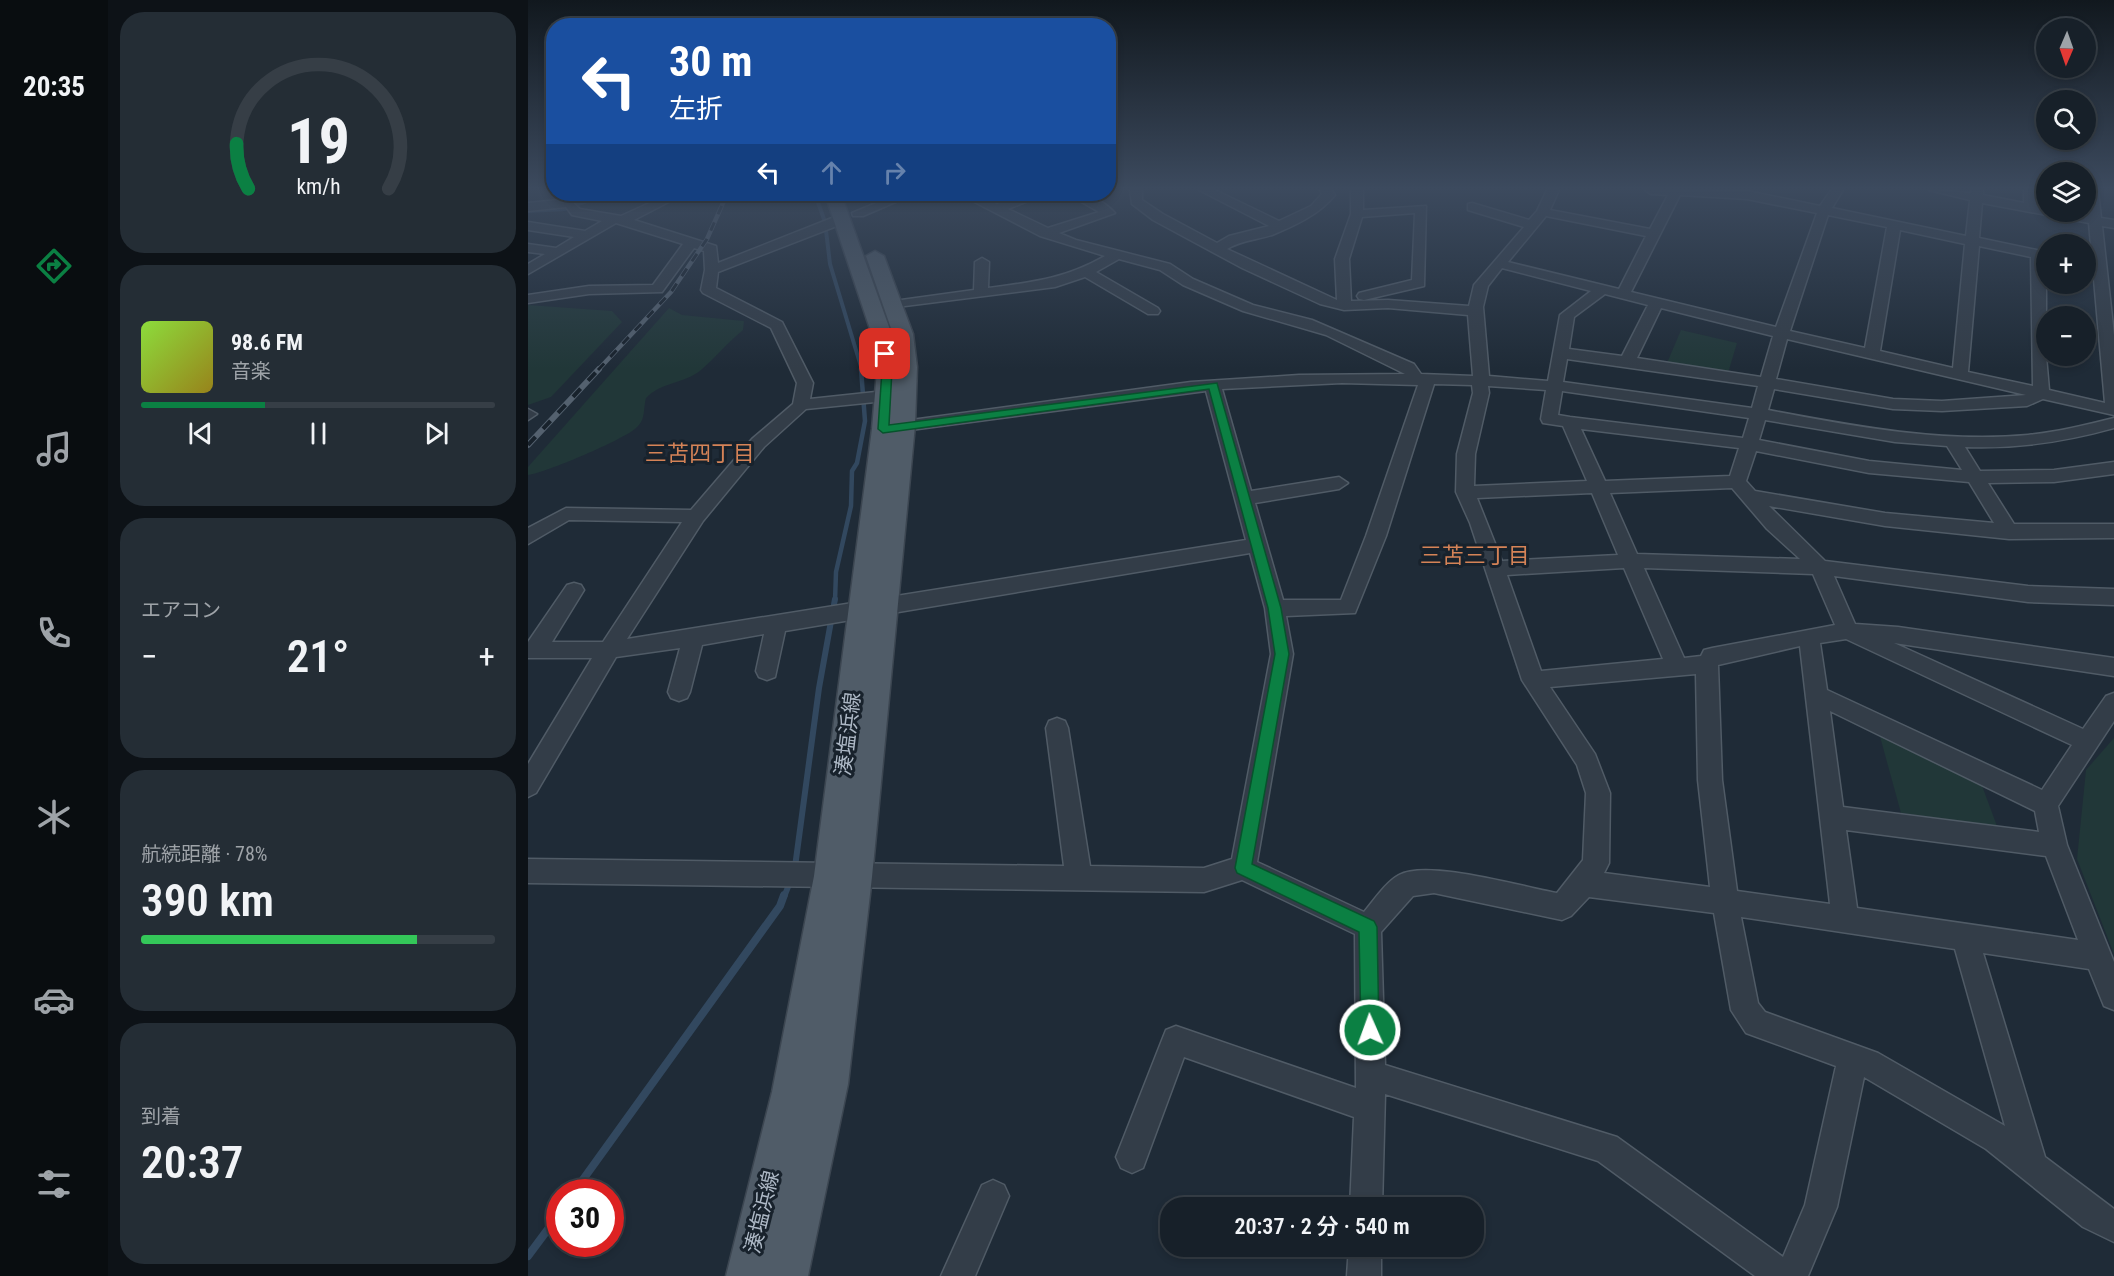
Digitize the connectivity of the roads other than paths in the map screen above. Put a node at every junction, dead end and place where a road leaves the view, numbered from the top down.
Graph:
1 (540, 250) edge
2 (563, 250) edge
3 (686, 250) edge
4 (711, 250) edge
5 (754, 250) edge
6 (858, 250) edge
7 (867, 250) edge
8 (1100, 250) edge
9 (1222, 250) edge
10 (1345, 250) edge
11 (1420, 250) edge
12 (1512, 250) edge
13 (1645, 250) edge
14 (1808, 250) edge
15 (1890, 250) edge
16 (1971, 250) edge
17 (2015, 250) edge
18 (2103, 250) edge
19 (559, 252) junction
20 (1119, 254) junction
21 (2036, 254) edge
22 (982, 262) dead end
23 (1501, 264) junction
24 (2108, 268) edge
25 (528, 270) edge
26 (712, 270) junction
27 (1086, 272) junction
28 (1603, 290) junction
29 (981, 292) junction
30 (1623, 294) junction
31 (2042, 294) edge
32 (528, 299) edge
33 (1656, 303) junction
34 (1343, 304) junction
35 (894, 305) junction
36 (1153, 310) dead end
37 (1474, 311) junction
38 (1307, 323) junction
39 (1780, 333) junction
40 (1560, 353) junction
41 (1872, 354) junction
42 (1627, 362) junction
43 (1960, 375) junction
44 (1422, 381) junction
45 (1479, 382) junction
46 (1213, 385) junction
47 (1767, 385) junction
48 (1555, 386) junction
49 (2041, 393) junction
50 (885, 396) junction
51 (801, 405) junction
52 (1759, 414) junction
53 (1570, 422) junction
54 (2114, 423) edge
55 (893, 427) junction
56 (1952, 441) junction
57 (1750, 444) junction
58 (2114, 468) edge
59 (1975, 477) junction
60 (1339, 483) dead end
61 (1598, 488) junction
62 (1743, 489) junction
63 (1465, 492) junction
64 (1245, 498) junction
65 (696, 516) junction
66 (2114, 531) edge
67 (2010, 532) junction
68 (528, 537) edge
69 (1256, 545) junction
70 (1631, 561) junction
71 (1820, 567) junction
72 (1495, 568) junction
73 (574, 590) dead end
74 (2114, 597) edge
75 (873, 608) junction
76 (1275, 608) junction
77 (776, 624) junction
78 (1848, 631) junction
79 (1809, 636) junction
80 (693, 639) junction
81 (531, 650) edge
82 (608, 650) junction
83 (1707, 664) junction
84 (1677, 667) junction
85 (2114, 667) edge
86 (767, 671) dead end
87 (1533, 680) junction
88 (679, 692) dead end
89 (1817, 695) junction
90 (2114, 702) edge
91 (1057, 728) dead end
92 (2086, 741) junction
93 (528, 786) edge
94 (2046, 804) junction
95 (1832, 816) junction
96 (2054, 844) junction
97 (1243, 868) junction
98 (528, 872) edge
99 (843, 877) junction
100 (1078, 879) junction
101 (1582, 884) junction
102 (1725, 902) junction
103 (1845, 917) junction
104 (1368, 927) junction
105 (1965, 936) junction
106 (2096, 956) junction
107 (2114, 996) edge
108 (1853, 1057) junction
109 (1371, 1075) junction
110 (1370, 1108) junction
111 (1132, 1157) dead end
112 (2033, 1169) junction
113 (993, 1196) dead end
114 (1366, 1197) edge
115 (2114, 1226) edge
116 (1365, 1257) edge
117 (747, 1276) edge
118 (787, 1276) edge
119 (958, 1276) edge
120 (1364, 1276) edge
121 (1778, 1276) edge
122 (1791, 1276) edge

1 - 19 street
2 - 19 street
3 - 32 street
4 - 26 street
5 - 26 street
6 - 50 main road, 湊塩浜線
7 - 35 main road, 湊塩浜線
8 - 20 street
9 - 34 street
10 - 34 street
11 - 34 street
12 - 23 street
13 - 30 street
14 - 39 street
15 - 41 street
16 - 43 street
17 - 21 street
18 - 24 street
19 - 25 street
20 - 27 street
20 - 38 street
22 - 29 street
23 - 28 street
23 - 37 street
24 - 49 street
26 - 51 street
27 - 29 street
27 - 36 street
28 - 30 street
28 - 40 street
29 - 35 street
30 - 33 street
31 - 49 street
33 - 39 street
33 - 42 street
34 - 37 street
34 - 38 street
35 - 55 main road, 湊塩浜線
37 - 45 street
38 - 44 street
39 - 41 street
39 - 47 street
40 - 42 street
40 - 48 street
41 - 43 street
42 - 47 street
43 - 49 street
44 - 45 street
44 - 46 street
44 - 76 street
45 - 48 street
45 - 63 street
46 - 55 street
46 - 64 street
47 - 49 street
47 - 52 street
48 - 52 street
48 - 53 street
50 - 51 street
50 - 55 main road, 湊塩浜線
51 - 65 street
52 - 56 street
52 - 57 street
53 - 57 street
53 - 61 street
54 - 56 street
55 - 75 main road, 湊塩浜線
56 - 59 street
57 - 59 street
57 - 62 street
58 - 59 street
59 - 67 street
60 - 64 street
61 - 62 street
61 - 63 street
61 - 70 street
62 - 67 street
62 - 71 street
63 - 72 street
64 - 69 street
65 - 68 street
65 - 82 street
66 - 67 street
69 - 75 street
69 - 76 street
70 - 71 street
70 - 72 street
70 - 84 street
71 - 74 street
71 - 78 street
72 - 87 street
73 - 81 street
75 - 77 street
75 - 99 main road, 湊塩浜線
76 - 97 street
77 - 80 street
77 - 86 street
78 - 79 street
78 - 85 street
78 - 92 street
79 - 83 street
79 - 89 street
80 - 82 street
80 - 88 street
81 - 82 street
82 - 93 street
83 - 84 street
83 - 102 street
84 - 87 street
87 - 101 street
89 - 94 street
89 - 95 street
90 - 92 street
91 - 100 street
92 - 94 street
94 - 96 street
95 - 96 street
95 - 103 street
96 - 106 street
97 - 100 street
97 - 104 street
98 - 99 street
99 - 100 street
99 - 117 main road, 湊塩浜線
99 - 118 main road, 湊塩浜線
101 - 102 street
101 - 104 street
102 - 103 street
102 - 108 street
103 - 105 street
104 - 109 street
105 - 106 street
105 - 112 street
106 - 107 street
108 - 112 street
108 - 122 street
109 - 110 street
109 - 121 street
110 - 111 street
110 - 114 street
112 - 115 street
113 - 119 street
116 - 120 street

